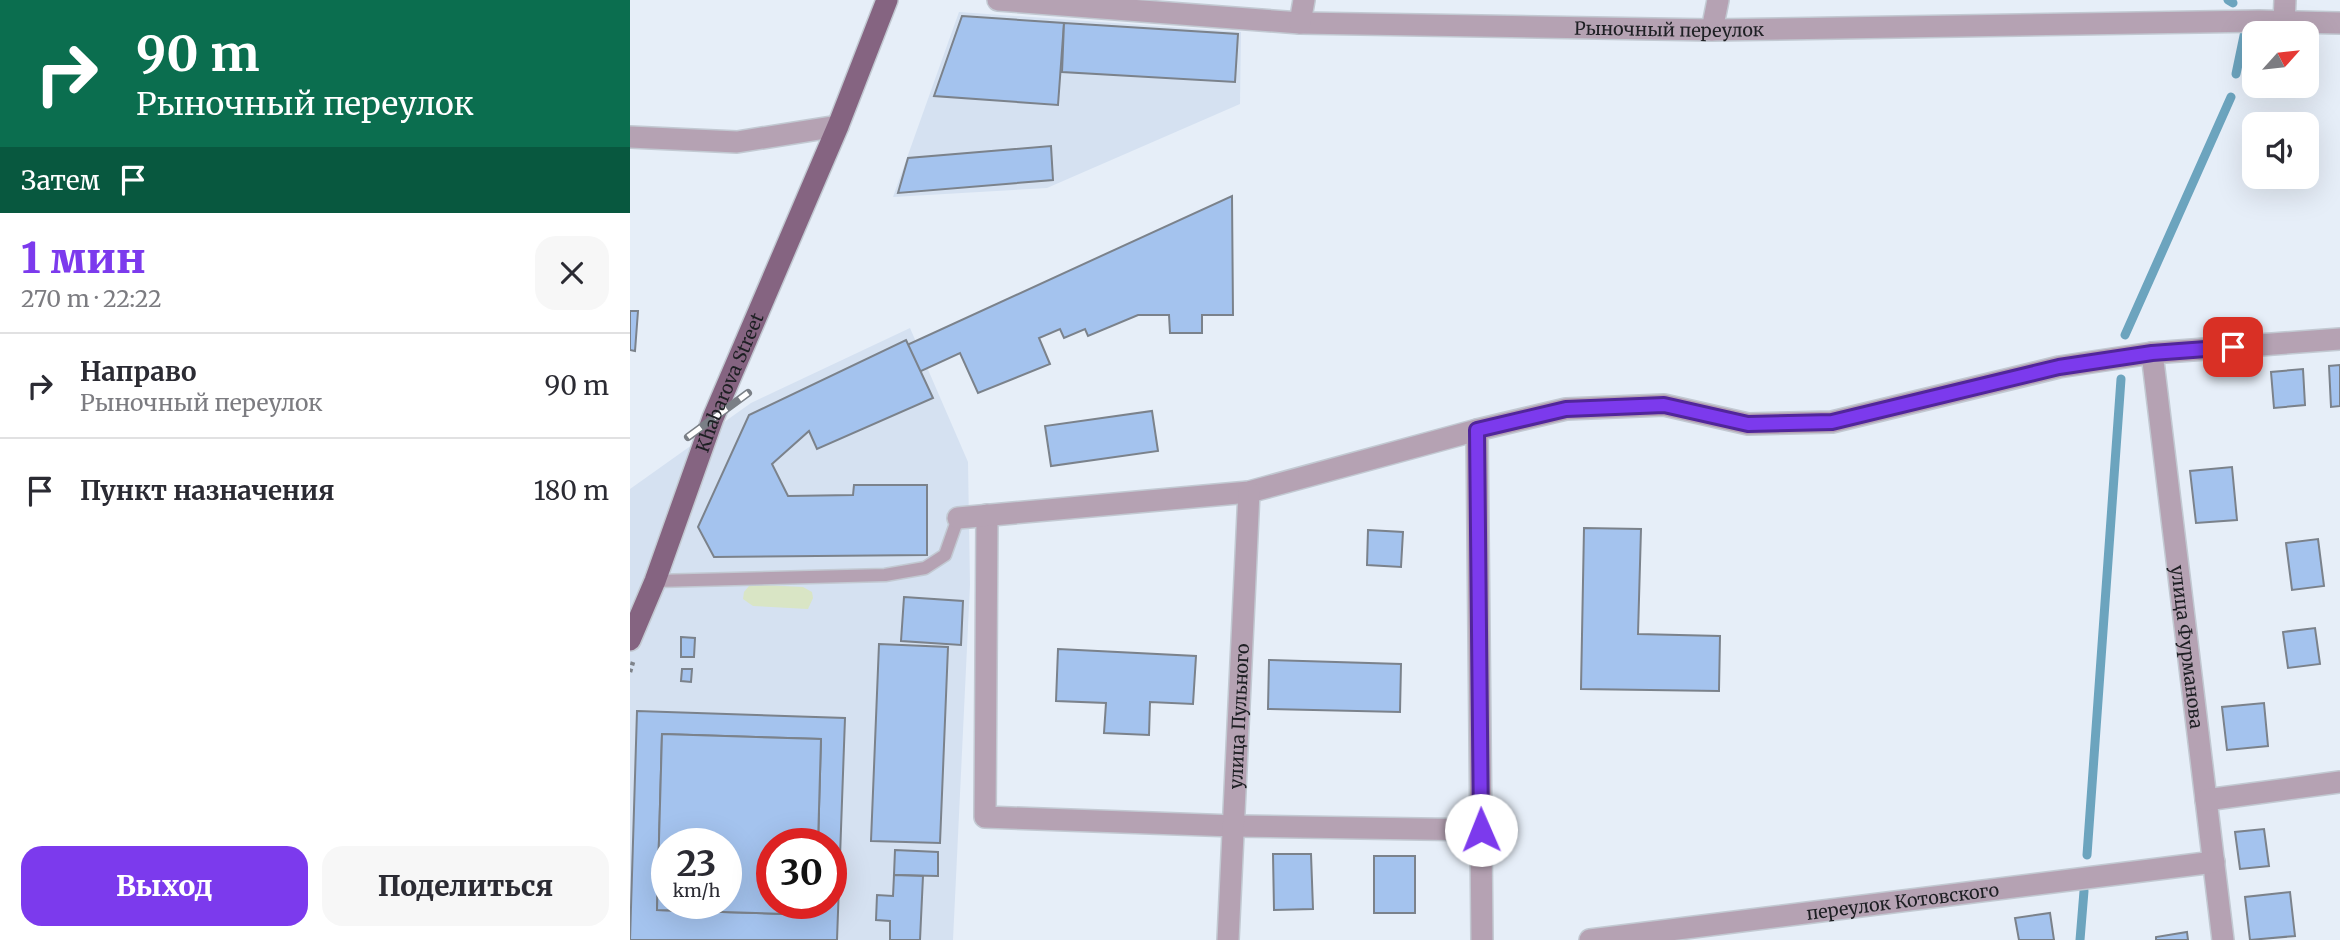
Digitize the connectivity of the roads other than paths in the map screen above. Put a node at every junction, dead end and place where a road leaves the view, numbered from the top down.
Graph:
1 (887, 0) edge
2 (998, 0) edge
3 (1304, 0) edge
4 (1718, 0) edge
5 (2285, 0) edge
6 (2242, 21) edge
7 (2284, 21) edge
8 (1300, 23) junction
9 (2319, 23) edge
10 (2340, 23) edge
11 (1712, 30) junction
12 (838, 126) junction
13 (630, 137) edge
14 (2340, 340) edge
15 (2152, 353) junction
16 (1477, 430) junction
17 (1249, 492) junction
18 (987, 515) junction
19 (958, 518) joint
20 (654, 581) junction
21 (630, 640) edge
22 (2340, 782) edge
23 (2206, 800) junction
24 (1234, 826) junction
25 (1481, 830) junction
26 (2214, 862) junction
27 (1228, 940) edge
28 (1482, 940) edge
29 (1590, 940) edge
30 (2223, 940) edge

1 - 12 main road, Khabarova Street
2 - 8 street, Рыночный переулок
3 - 8 street
4 - 11 street
5 - 7 street
6 - 11 street, Рыночный переулок
8 - 11 street, Рыночный переулок
9 - 10 street, Рыночный переулок
12 - 13 street
12 - 20 main road, Khabarova Street
14 - 15 street
15 - 16 street
15 - 23 street, улица Фурманова
16 - 17 street
16 - 25 street
17 - 18 street
17 - 24 street, улица Пульного
18 - 19 street
18 - 24 street
19 - 20 lane
20 - 21 main road, Khabarova Street
22 - 23 street
23 - 26 street, улица Фурманова
24 - 25 street
24 - 27 street, улица Пульного
25 - 28 street
26 - 29 street, переулок Котовского
26 - 30 street, улица Фурманова

